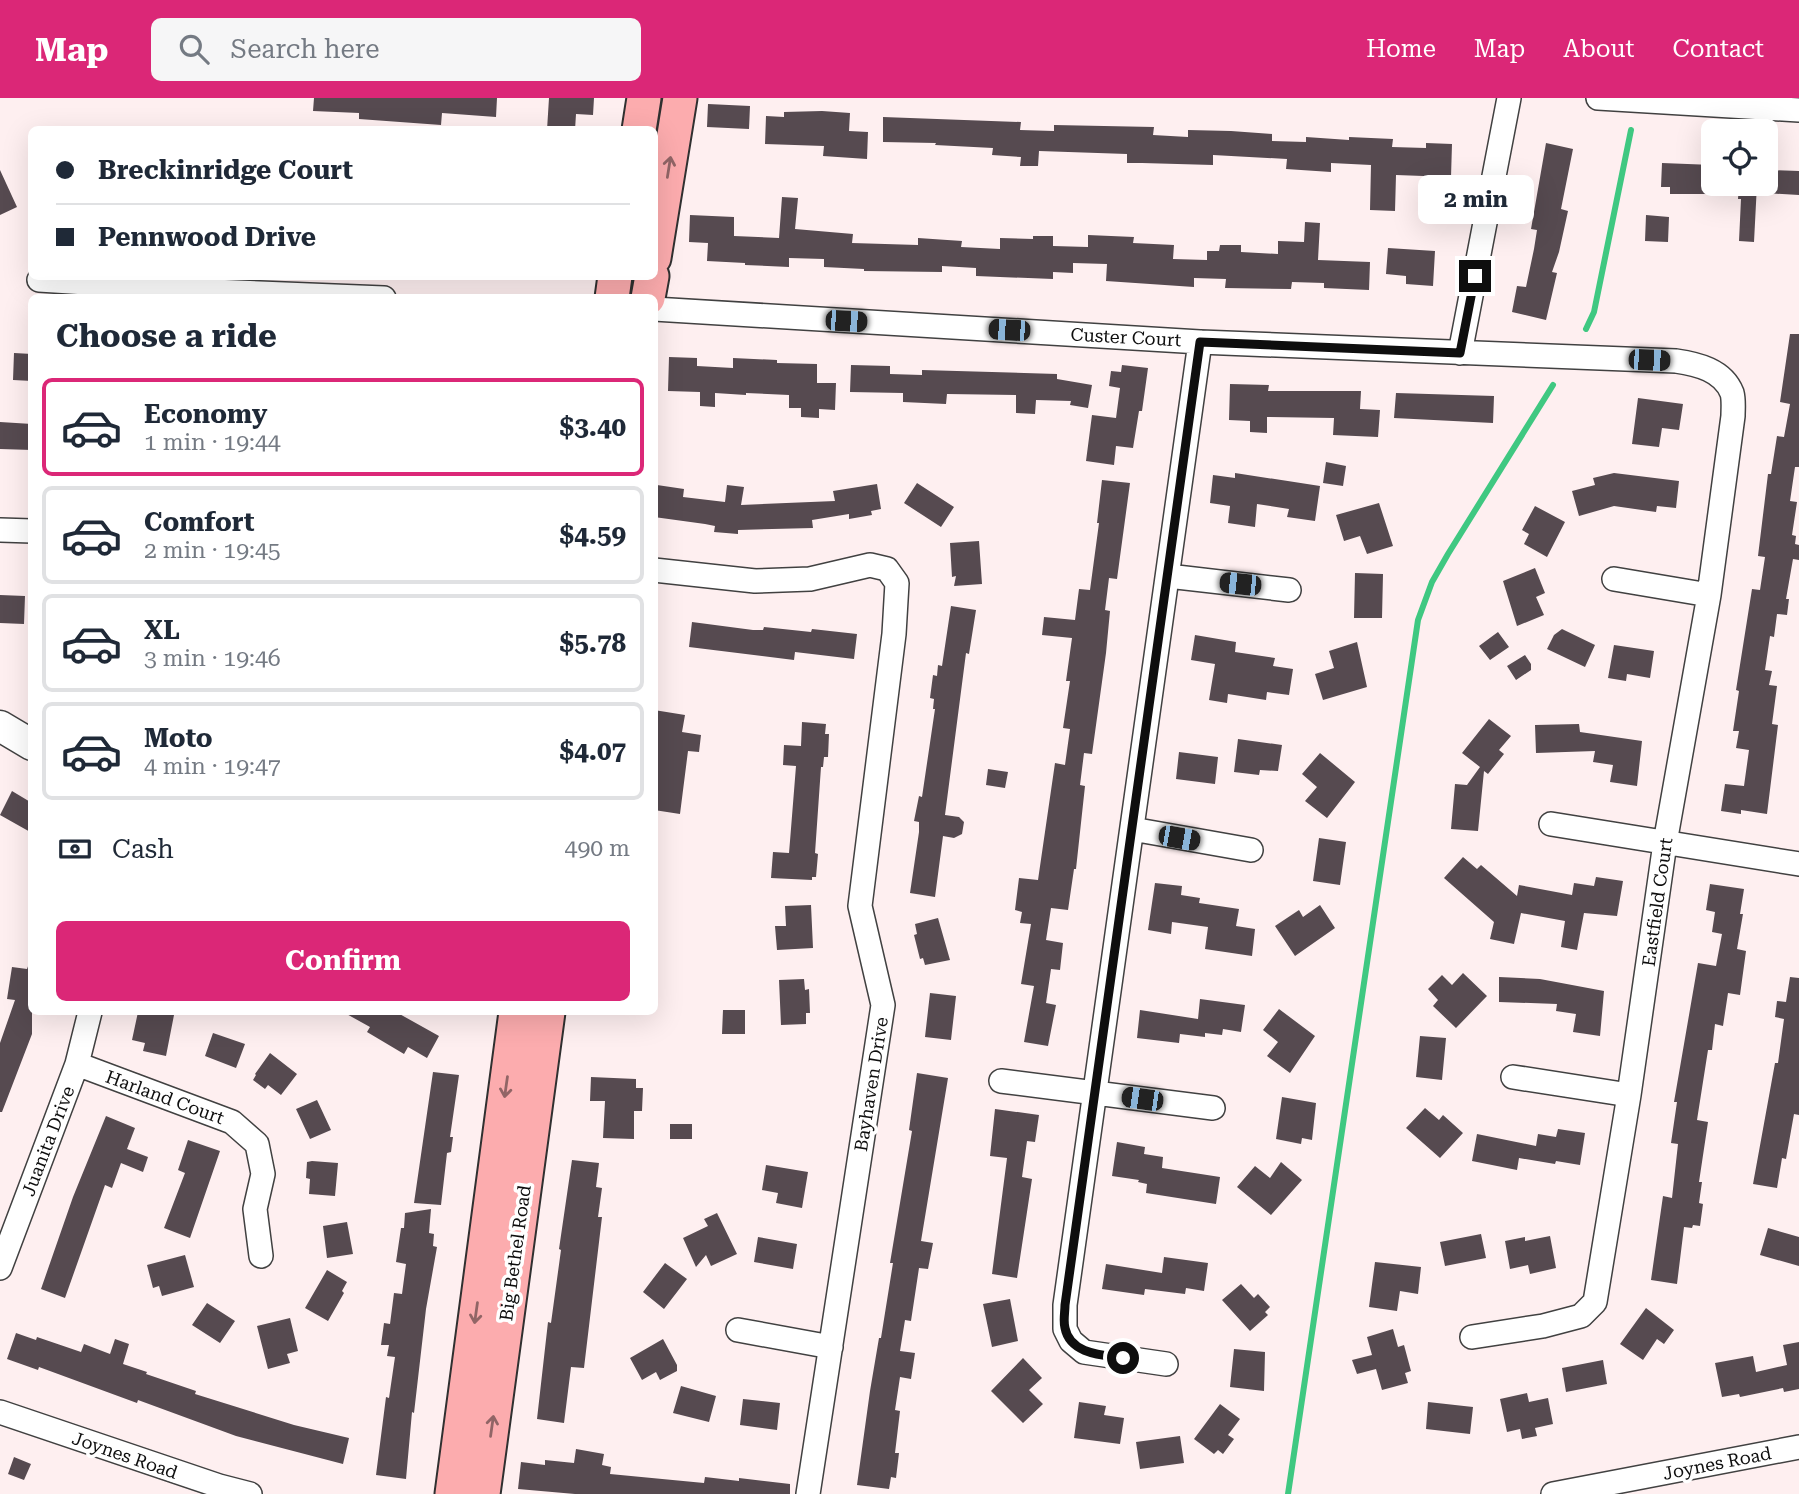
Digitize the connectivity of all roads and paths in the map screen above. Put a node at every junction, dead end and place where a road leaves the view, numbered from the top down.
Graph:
1 (644, 98) edge
2 (680, 98) edge
3 (1509, 98) edge
4 (1598, 98) edge
5 (1799, 110) edge
6 (640, 126) edge
7 (658, 233) edge
8 (38, 280) dead end
9 (212, 294) edge
10 (658, 309) edge
11 (1200, 342) junction
12 (1460, 353) junction
13 (1720, 377) joint
14 (0, 530) edge
15 (28, 531) edge
16 (658, 569) edge
17 (1168, 576) junction
18 (1614, 579) dead end
19 (1289, 590) dead end
20 (1709, 595) junction
21 (0, 726) edge
22 (28, 743) edge
23 (1551, 824) dead end
24 (1132, 830) junction
25 (1665, 843) junction
26 (1251, 850) dead end
27 (1799, 863) edge
28 (89, 1015) edge
29 (510, 1015) edge
30 (514, 1015) edge
31 (547, 1024) edge
32 (77, 1064) junction
33 (1513, 1077) dead end
34 (1001, 1081) dead end
35 (1095, 1093) junction
36 (1629, 1095) junction
37 (1213, 1108) dead end
38 (261, 1256) dead end
39 (0, 1268) edge
40 (738, 1330) dead end
41 (1472, 1337) dead end
42 (831, 1346) junction
43 (1166, 1364) dead end
44 (0, 1412) edge
45 (1799, 1447) edge
46 (250, 1494) edge
47 (452, 1494) edge
48 (483, 1494) edge
49 (808, 1494) edge
50 (1553, 1494) edge

1 - 6 main road
7 -> 2 main road
3 - 12 street
4 - 5 street
8 - 9 street
10 - 11 street, Custer Court
11 - 12 street, Custer Court
11 - 17 street
12 - 13 street, Custer Court
13 - 20 street, Eastfield Court
14 - 15 street
16 - 42 street, Bayhaven Drive
17 - 19 street
17 - 24 street
18 - 20 street
20 - 25 street, Eastfield Court
21 - 22 street
23 - 25 street
24 - 26 street
24 - 35 street
25 - 27 street
25 - 36 street, Eastfield Court
28 - 32 street, Juanita Drive
29 -> 47 main road, Big Bethel Road
30 - 31 street
48 -> 31 main road, Big Bethel Road
32 - 38 street, Harland Court
32 - 39 street, Juanita Drive
33 - 36 street
34 - 35 street
35 - 37 street
35 - 43 street
36 - 41 street, Eastfield Court
40 - 42 street
42 - 49 street, Bayhaven Drive
44 - 46 street, Joynes Road
45 - 50 street, Joynes Road

